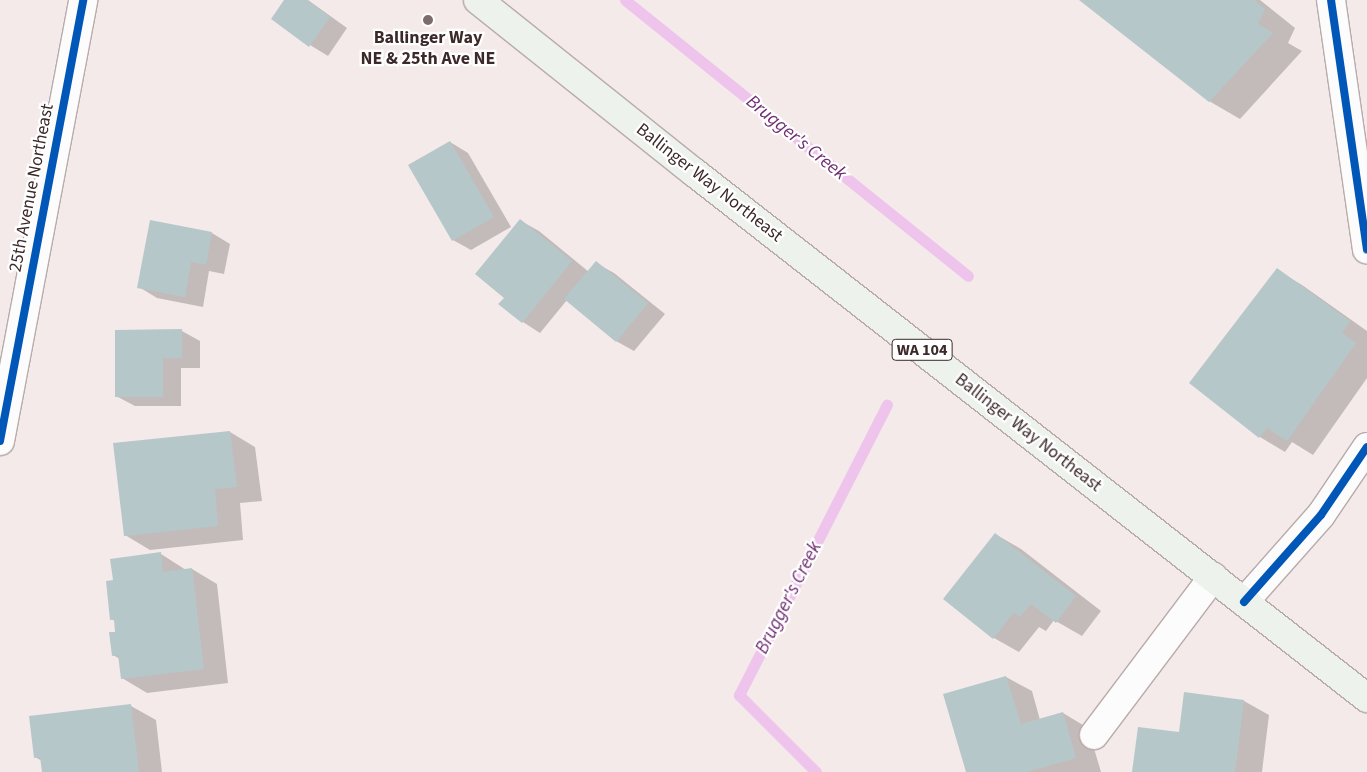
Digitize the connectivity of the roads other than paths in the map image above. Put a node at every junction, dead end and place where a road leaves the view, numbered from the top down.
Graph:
1 (83, 0) edge
2 (478, 0) edge
3 (1331, 0) edge
4 (1367, 249) edge
5 (9, 343) edge
6 (0, 441) edge
7 (1367, 447) edge
8 (1213, 577) junction
9 (1244, 602) junction
10 (1367, 698) edge
11 (1094, 735) dead end

1 - 5 street, 25th Avenue Northeast
2 - 8 main road, Ballinger Way Northeast / WA 104
3 - 4 street
5 - 6 street, 25th Avenue Northeast
7 - 9 street
8 - 9 main road, Ballinger Way Northeast / WA 104
8 - 11 street
9 - 10 main road, Ballinger Way Northeast / WA 104

